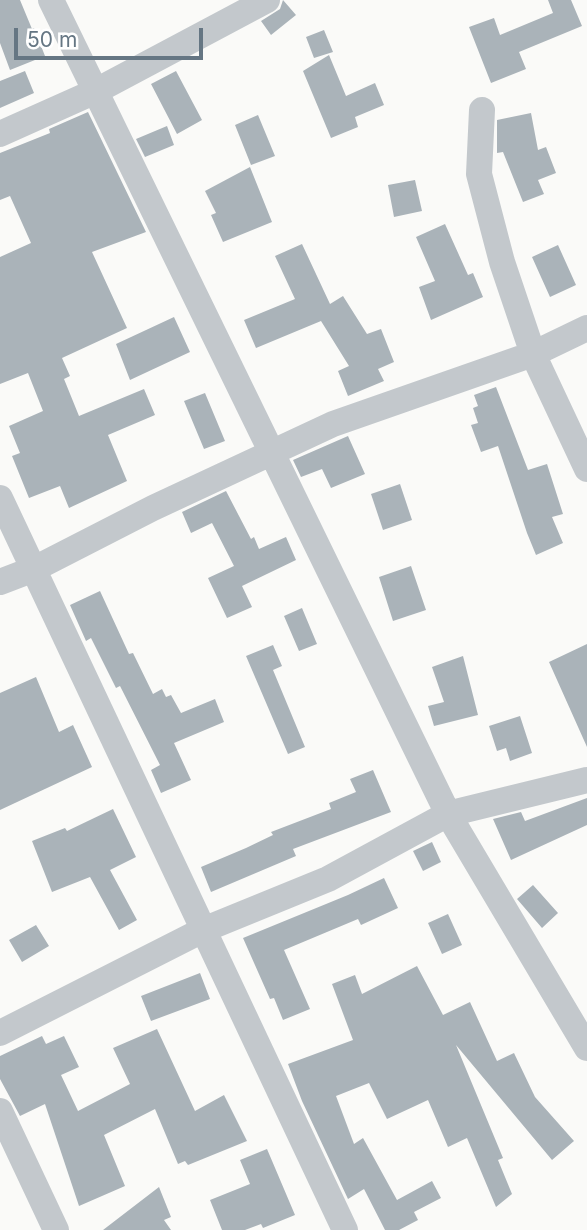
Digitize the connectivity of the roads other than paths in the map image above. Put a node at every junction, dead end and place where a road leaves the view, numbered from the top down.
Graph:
1 (51, 0) edge
2 (267, 0) edge
3 (96, 91) junction
4 (482, 110) dead end
5 (0, 134) edge
6 (587, 328) edge
7 (533, 354) junction
8 (272, 454) junction
9 (587, 469) edge
10 (0, 498) edge
11 (34, 569) junction
12 (0, 582) edge
13 (587, 780) edge
14 (448, 814) junction
15 (203, 930) junction
16 (0, 1033) edge
17 (587, 1048) edge
18 (0, 1111) edge
19 (56, 1230) edge
20 (345, 1230) edge

1 - 3 street
2 - 3 street
3 - 5 street
3 - 8 street
4 - 7 street
6 - 7 street
7 - 8 street
7 - 9 street
8 - 11 street
8 - 14 street
10 - 11 street
11 - 12 street
11 - 15 street
13 - 14 street
14 - 15 street
14 - 17 street
15 - 16 street
15 - 20 street
18 - 19 street

